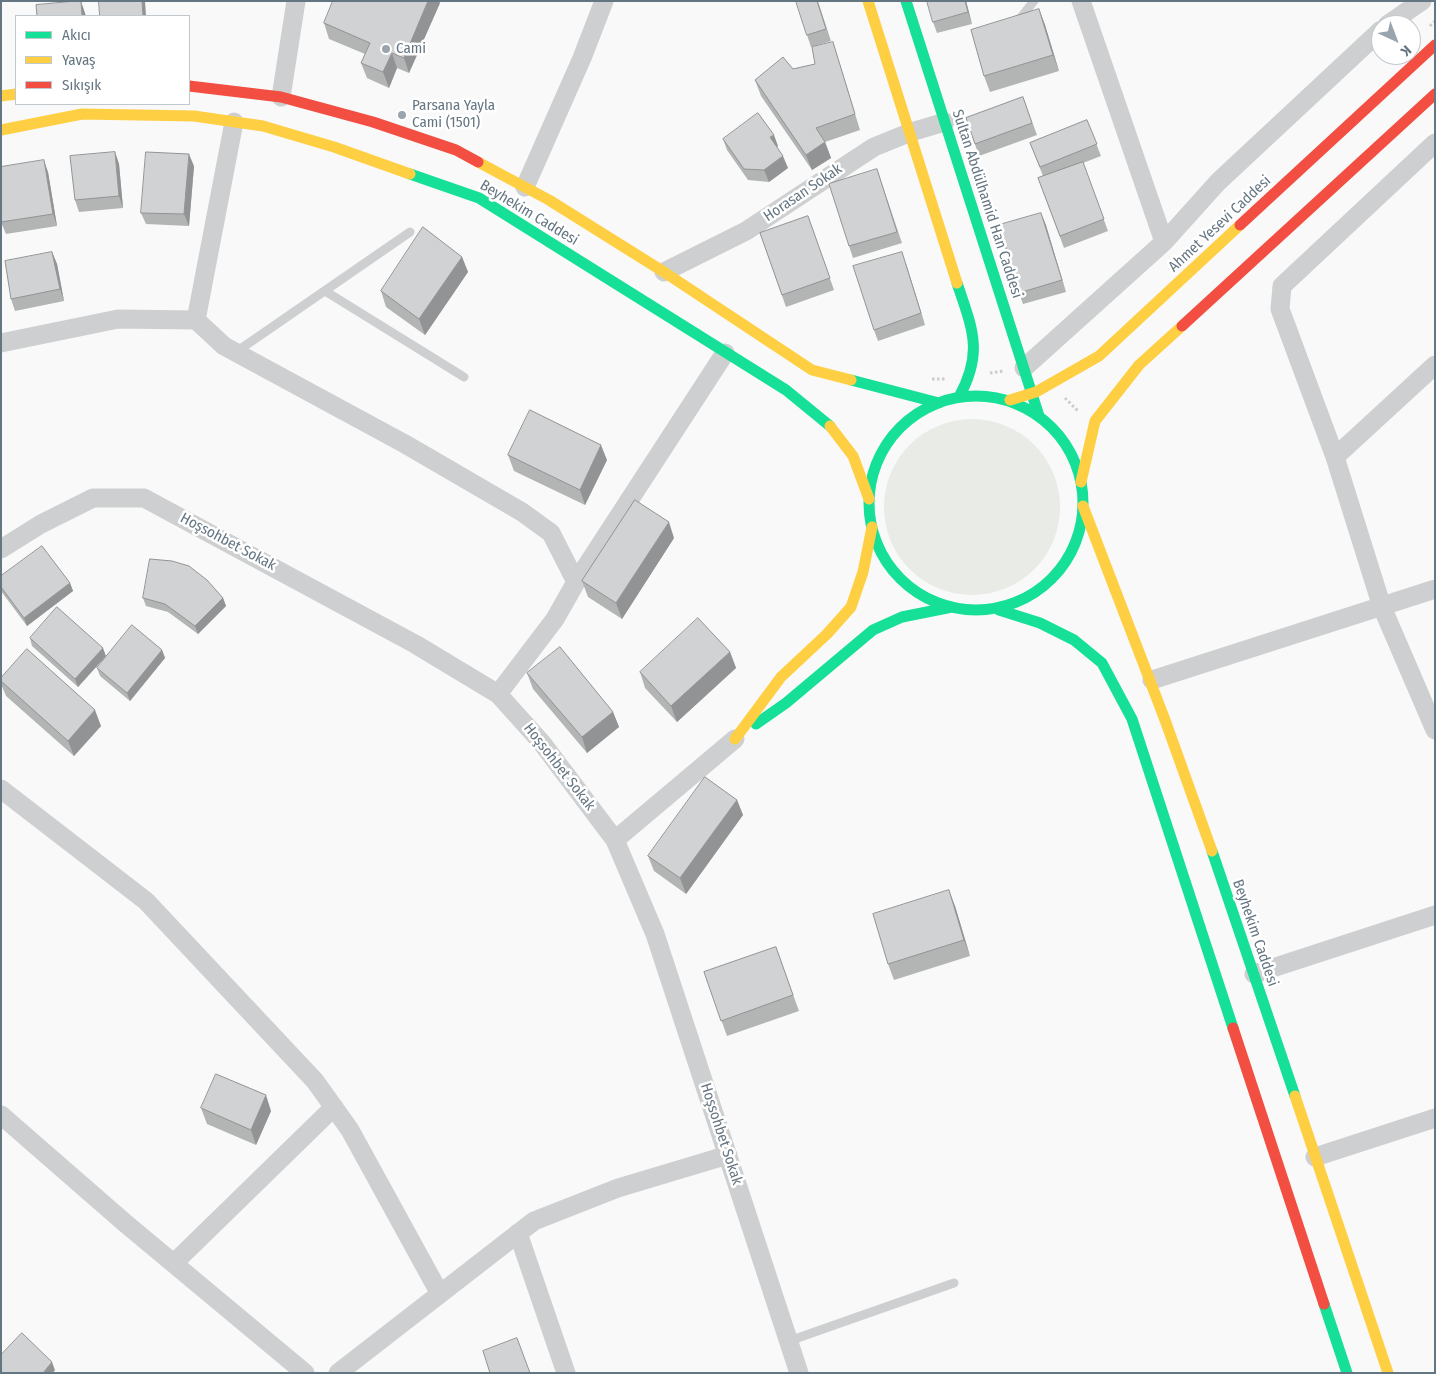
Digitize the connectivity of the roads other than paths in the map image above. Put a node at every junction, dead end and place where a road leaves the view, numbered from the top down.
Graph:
1 (296, 1) edge
2 (604, 1) edge
3 (868, 1) edge
4 (906, 1) edge
5 (1034, 1) edge
6 (1081, 1) edge
7 (1422, 1) edge
8 (1402, 15) edge
9 (1018, 21) edge
10 (1371, 39) edge
11 (1435, 45) edge
12 (190, 86) edge
13 (15, 94) edge
14 (1, 96) edge
15 (281, 97) junction
16 (1432, 99) edge
17 (234, 122) junction
18 (945, 122) junction
19 (1, 130) edge
20 (911, 132) junction
21 (1435, 143) edge
22 (525, 187) junction
23 (410, 232) dead end
24 (1164, 242) junction
25 (664, 272) junction
26 (325, 291) junction
27 (1002, 300) junction
28 (967, 310) junction
29 (196, 320) junction
30 (1, 342) edge
31 (236, 352) junction
32 (725, 353) junction
33 (1435, 364) edge
34 (1024, 368) junction
35 (464, 376) dead end
36 (1032, 392) junction
37 (959, 397) junction
38 (1010, 400) junction
39 (939, 403) junction
40 (1039, 416) junction
41 (1335, 456) junction
42 (1081, 482) junction
43 (869, 499) junction
44 (1083, 506) junction
45 (872, 527) junction
46 (1, 549) edge
47 (576, 582) junction
48 (1435, 589) edge
49 (952, 607) junction
50 (1382, 607) junction
51 (999, 610) junction
52 (1152, 680) junction
53 (498, 694) junction
54 (1435, 730) edge
55 (735, 739) junction
56 (1, 789) edge
57 (19, 803) junction
58 (1, 810) edge
59 (615, 840) junction
60 (1435, 915) edge
61 (1254, 974) junction
62 (334, 1107) junction
63 (1, 1115) edge
64 (1435, 1118) edge
65 (728, 1155) junction
66 (1315, 1157) junction
67 (518, 1233) junction
68 (174, 1263) junction
69 (954, 1283) dead end
70 (440, 1294) junction
71 (789, 1342) junction
72 (305, 1373) edge
73 (338, 1373) edge
74 (566, 1373) edge
75 (800, 1373) edge
76 (1347, 1373) edge
77 (1388, 1373) edge

1 - 15 street
2 - 22 street
3 - 20 main road
4 - 18 main road, Sultan Abdülhamid Han Caddesi
5 - 9 lane
6 - 24 street
7 - 8 street
10 - 24 street
11 - 36 main road, Ahmet Yesevi Caddesi
12 - 15 main road, Beyhekim Caddesi
13 - 14 main road
15 - 22 main road, Beyhekim Caddesi
16 - 42 main road
17 - 19 main road, Beyhekim Caddesi
17 - 29 street
17 - 32 main road, Beyhekim Caddesi
18 - 20 street, Horasan Sokak
18 - 27 main road, Sultan Abdülhamid Han Caddesi
20 - 25 street, Horasan Sokak
20 - 28 main road
21 - 41 street
22 - 25 main road, Beyhekim Caddesi
23 - 26 lane
24 - 34 street
25 - 39 main road, Beyhekim Caddesi
26 - 31 lane
26 - 35 lane
27 - 28 main road
27 - 34 main road, Sultan Abdülhamid Han Caddesi
28 - 37 main road
29 - 30 street
29 - 31 street
31 - 47 street
32 - 43 main road, Beyhekim Caddesi
32 - 47 street
33 - 41 street
34 - 36 main road, Sultan Abdülhamid Han Caddesi
36 - 38 main road, Ahmet Yesevi Caddesi
36 - 40 main road, Sultan Abdülhamid Han Caddesi
37 - 38 main road
37 - 39 main road
38 - 40 main road
39 - 43 main road
40 - 42 main road
41 - 50 street
42 - 44 main road
43 - 45 main road
44 - 51 main road
44 - 52 main road, Beyhekim Caddesi
45 - 49 main road
45 - 55 main road
46 - 53 street, Hoşsohbet Sokak
47 - 53 street
48 - 50 street
49 - 51 main road
49 - 55 main road
50 - 52 street
50 - 54 street
51 - 76 main road
52 - 61 main road, Beyhekim Caddesi
53 - 59 street, Hoşsohbet Sokak
55 - 59 street
56 - 57 street
57 - 58 street
57 - 62 street
59 - 65 street, Hoşsohbet Sokak
60 - 61 street
61 - 66 main road, Beyhekim Caddesi
62 - 68 street
62 - 70 street
63 - 68 street
64 - 66 street
65 - 67 street
65 - 71 street, Hoşsohbet Sokak
66 - 77 main road, Beyhekim Caddesi
67 - 70 street
67 - 74 street
68 - 72 street
69 - 71 lane
70 - 73 street
71 - 75 street, Hoşsohbet Sokak

